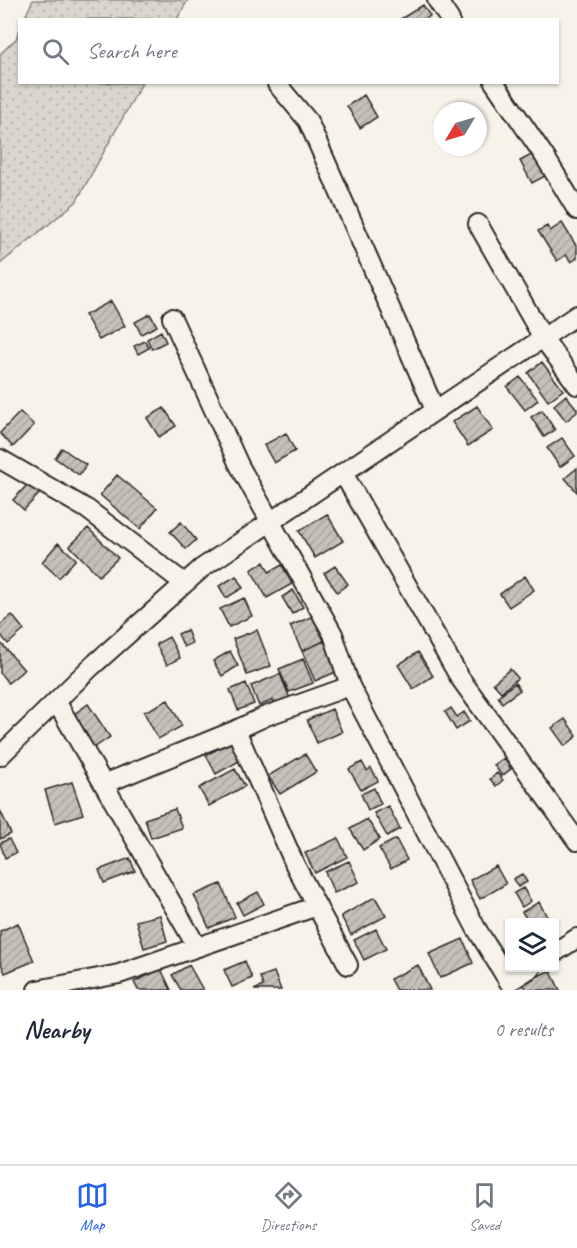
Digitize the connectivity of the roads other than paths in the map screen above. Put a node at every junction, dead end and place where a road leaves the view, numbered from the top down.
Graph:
1 (437, 0) edge
2 (449, 18) edge
3 (277, 84) edge
4 (495, 84) edge
5 (577, 210) edge
6 (478, 224) dead end
7 (577, 315) edge
8 (172, 318) dead end
9 (543, 338) junction
10 (577, 385) edge
11 (435, 410) junction
12 (0, 459) edge
13 (343, 473) junction
14 (271, 521) junction
15 (184, 583) junction
16 (350, 686) junction
17 (56, 701) junction
18 (236, 730) junction
19 (0, 756) edge
20 (104, 784) junction
21 (577, 841) edge
22 (316, 906) junction
23 (577, 938) edge
24 (197, 947) junction
25 (559, 949) edge
26 (348, 965) dead end
27 (527, 972) edge
28 (92, 985) edge
29 (512, 986) edge
30 (37, 990) edge

1 - 2 street
3 - 11 street
4 - 5 street
6 - 9 street
7 - 9 street
8 - 14 street
9 - 10 street
9 - 11 street
11 - 13 street
12 - 15 street
13 - 14 street
13 - 21 street
14 - 15 street
14 - 16 street
15 - 17 street
16 - 18 street
16 - 29 street
17 - 19 street
17 - 20 street
18 - 20 street
18 - 22 street
20 - 24 street
22 - 24 street
22 - 26 street
23 - 25 street
24 - 28 street
27 - 29 street
28 - 30 street

